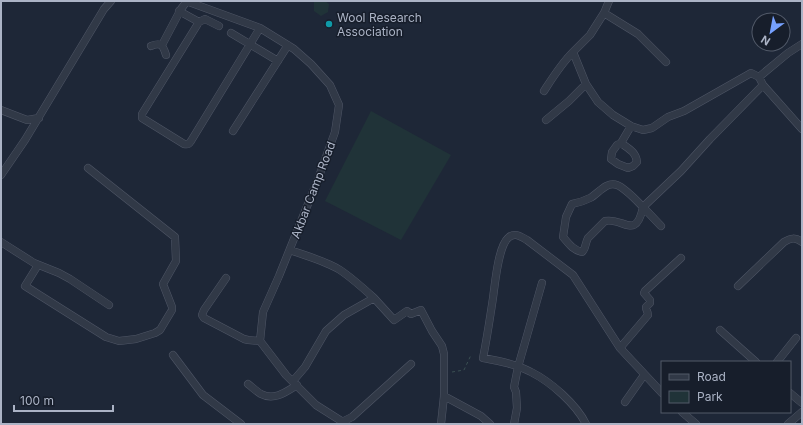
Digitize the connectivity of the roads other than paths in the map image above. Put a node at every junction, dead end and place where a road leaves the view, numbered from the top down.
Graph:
1 (111, 1) edge
2 (186, 1) edge
3 (609, 1) edge
4 (180, 11) junction
5 (604, 13) junction
6 (199, 22) junction
7 (219, 26) dead end
8 (260, 28) junction
9 (231, 32) dead end
10 (251, 44) junction
11 (802, 44) edge
12 (162, 45) junction
13 (288, 45) junction
14 (151, 46) dead end
15 (573, 52) junction
16 (166, 55) dead end
17 (278, 61) junction
18 (666, 62) dead end
19 (759, 77) junction
20 (586, 84) junction
21 (763, 85) junction
22 (544, 91) dead end
23 (1, 110) edge
24 (38, 118) junction
25 (546, 120) dead end
26 (631, 126) junction
27 (802, 129) edge
28 (233, 131) dead end
29 (621, 143) dead end
30 (88, 168) dead end
31 (1, 175) edge
32 (643, 207) junction
33 (661, 226) dead end
34 (1, 242) edge
35 (802, 242) edge
36 (290, 250) junction
37 (680, 258) dead end
38 (38, 265) junction
39 (226, 278) dead end
40 (542, 282) dead end
41 (738, 286) dead end
42 (374, 298) junction
43 (109, 305) dead end
44 (720, 330) dead end
45 (796, 338) dead end
46 (260, 341) junction
47 (620, 348) junction
48 (173, 355) dead end
49 (755, 361) edge
50 (778, 361) edge
51 (411, 364) dead end
52 (518, 367) junction
53 (644, 375) junction
54 (295, 383) junction
55 (248, 384) dead end
56 (661, 392) edge
57 (791, 394) edge
58 (444, 396) junction
59 (626, 402) dead end
60 (802, 404) edge
61 (802, 412) edge
62 (683, 413) edge
63 (344, 423) edge
64 (241, 424) edge
65 (441, 424) edge
66 (490, 424) edge
67 (514, 424) edge
68 (586, 424) edge
69 (696, 424) edge
70 (788, 424) edge

1 - 24 street
2 - 4 street
2 - 8 street, Akbar Camp Road
3 - 5 street
4 - 6 street
4 - 12 street
5 - 15 street
5 - 18 street
6 - 7 street
6 - 10 street
8 - 10 street
8 - 13 street, Akbar Camp Road
9 - 10 street
10 - 17 street
11 - 19 street
12 - 14 street
12 - 16 street
13 - 17 street
13 - 36 street, Akbar Camp Road
15 - 20 street
15 - 22 street
17 - 28 street
19 - 21 street
19 - 26 street
20 - 25 street
20 - 26 street
21 - 27 street
21 - 32 street
23 - 24 street
24 - 31 street
26 - 29 street
30 - 38 street
32 - 32 street
32 - 33 street
34 - 38 street
35 - 41 street
36 - 42 street
36 - 46 street, Akbar Camp Road
37 - 47 street
38 - 43 street
39 - 46 street
40 - 52 street
42 - 54 street
42 - 58 street
44 - 49 street
45 - 50 street
46 - 54 street
47 - 52 street
47 - 53 street
48 - 64 street
51 - 63 street
52 - 67 street
52 - 68 street
53 - 56 street
53 - 59 street
54 - 55 street
54 - 63 street
57 - 60 street
58 - 65 street
58 - 66 street
61 - 70 street
62 - 69 street

